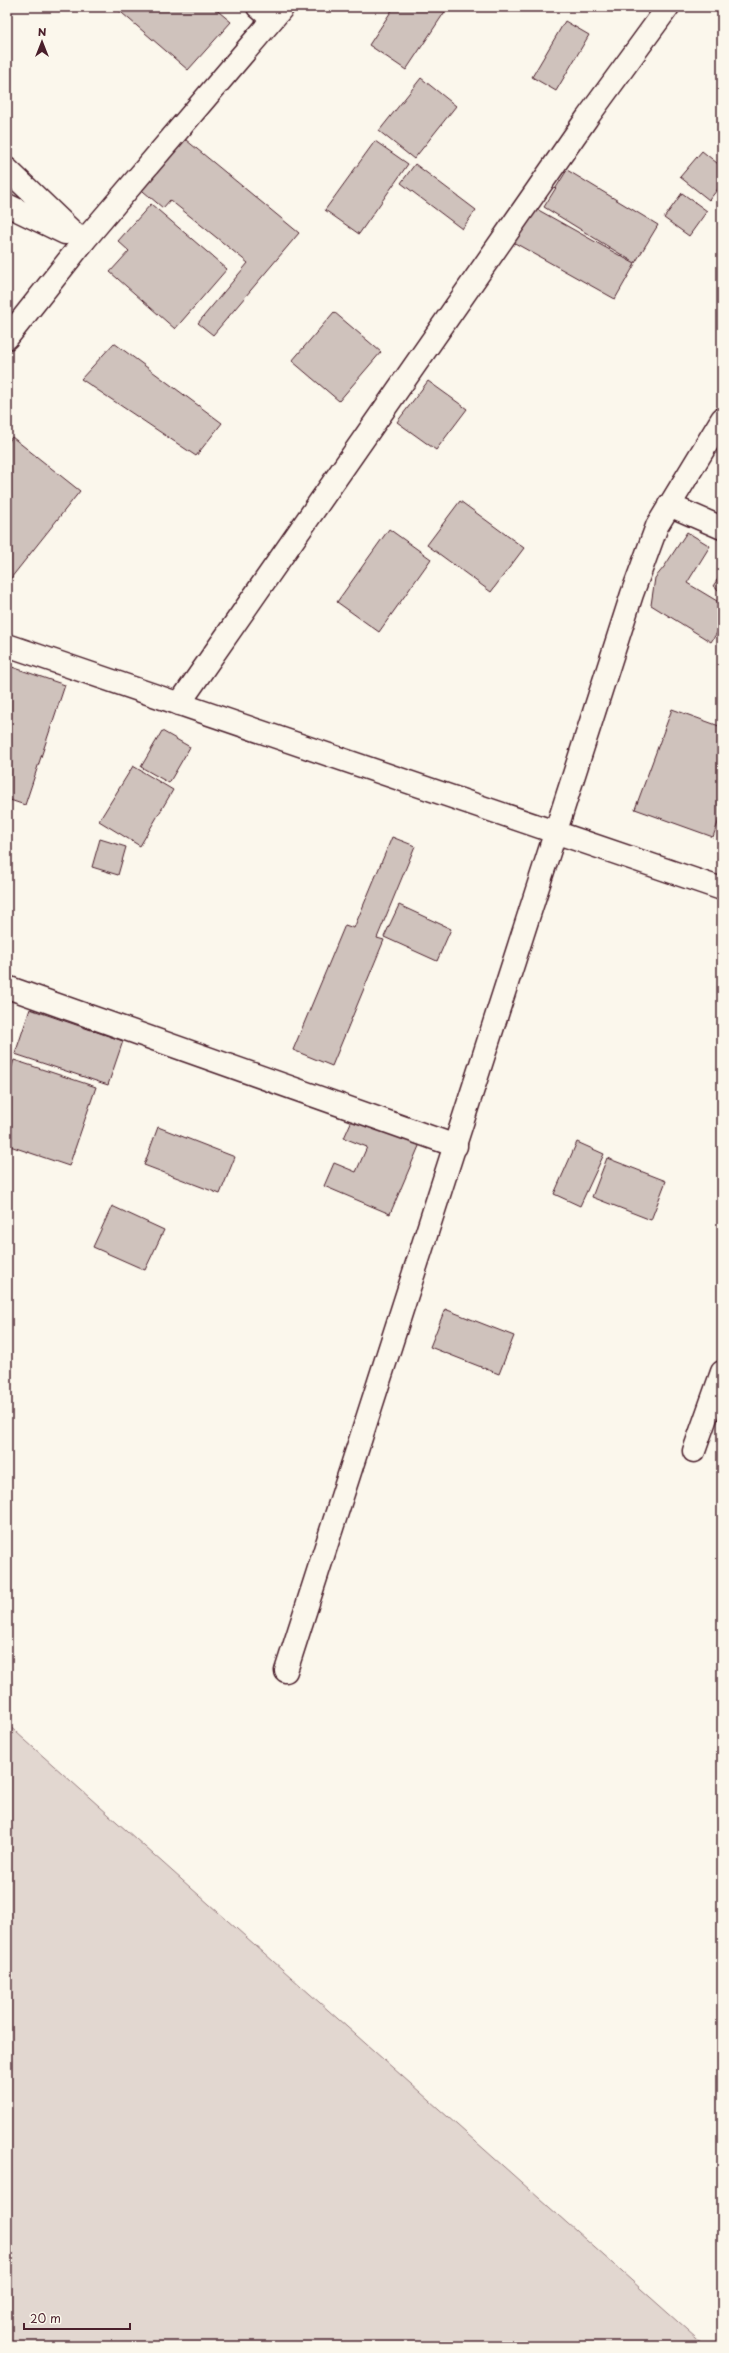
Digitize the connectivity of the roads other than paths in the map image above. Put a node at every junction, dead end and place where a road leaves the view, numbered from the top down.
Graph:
1 (668, 7) edge
2 (271, 11) edge
3 (7, 169) edge
4 (7, 205) edge
5 (83, 242) junction
6 (7, 338) edge
7 (722, 419) edge
8 (669, 505) junction
9 (722, 528) edge
10 (7, 645) edge
11 (179, 704) junction
12 (556, 832) junction
13 (722, 889) edge
14 (7, 987) edge
15 (456, 1146) junction
16 (722, 1372) edge
17 (694, 1451) dead end
18 (286, 1671) dead end

1 - 11 street
2 - 5 street
3 - 5 street
4 - 5 street
5 - 6 street
7 - 8 street
8 - 9 street
8 - 12 street
10 - 11 street
11 - 12 street
12 - 13 street
12 - 15 street
14 - 15 street
15 - 18 street
16 - 17 street

